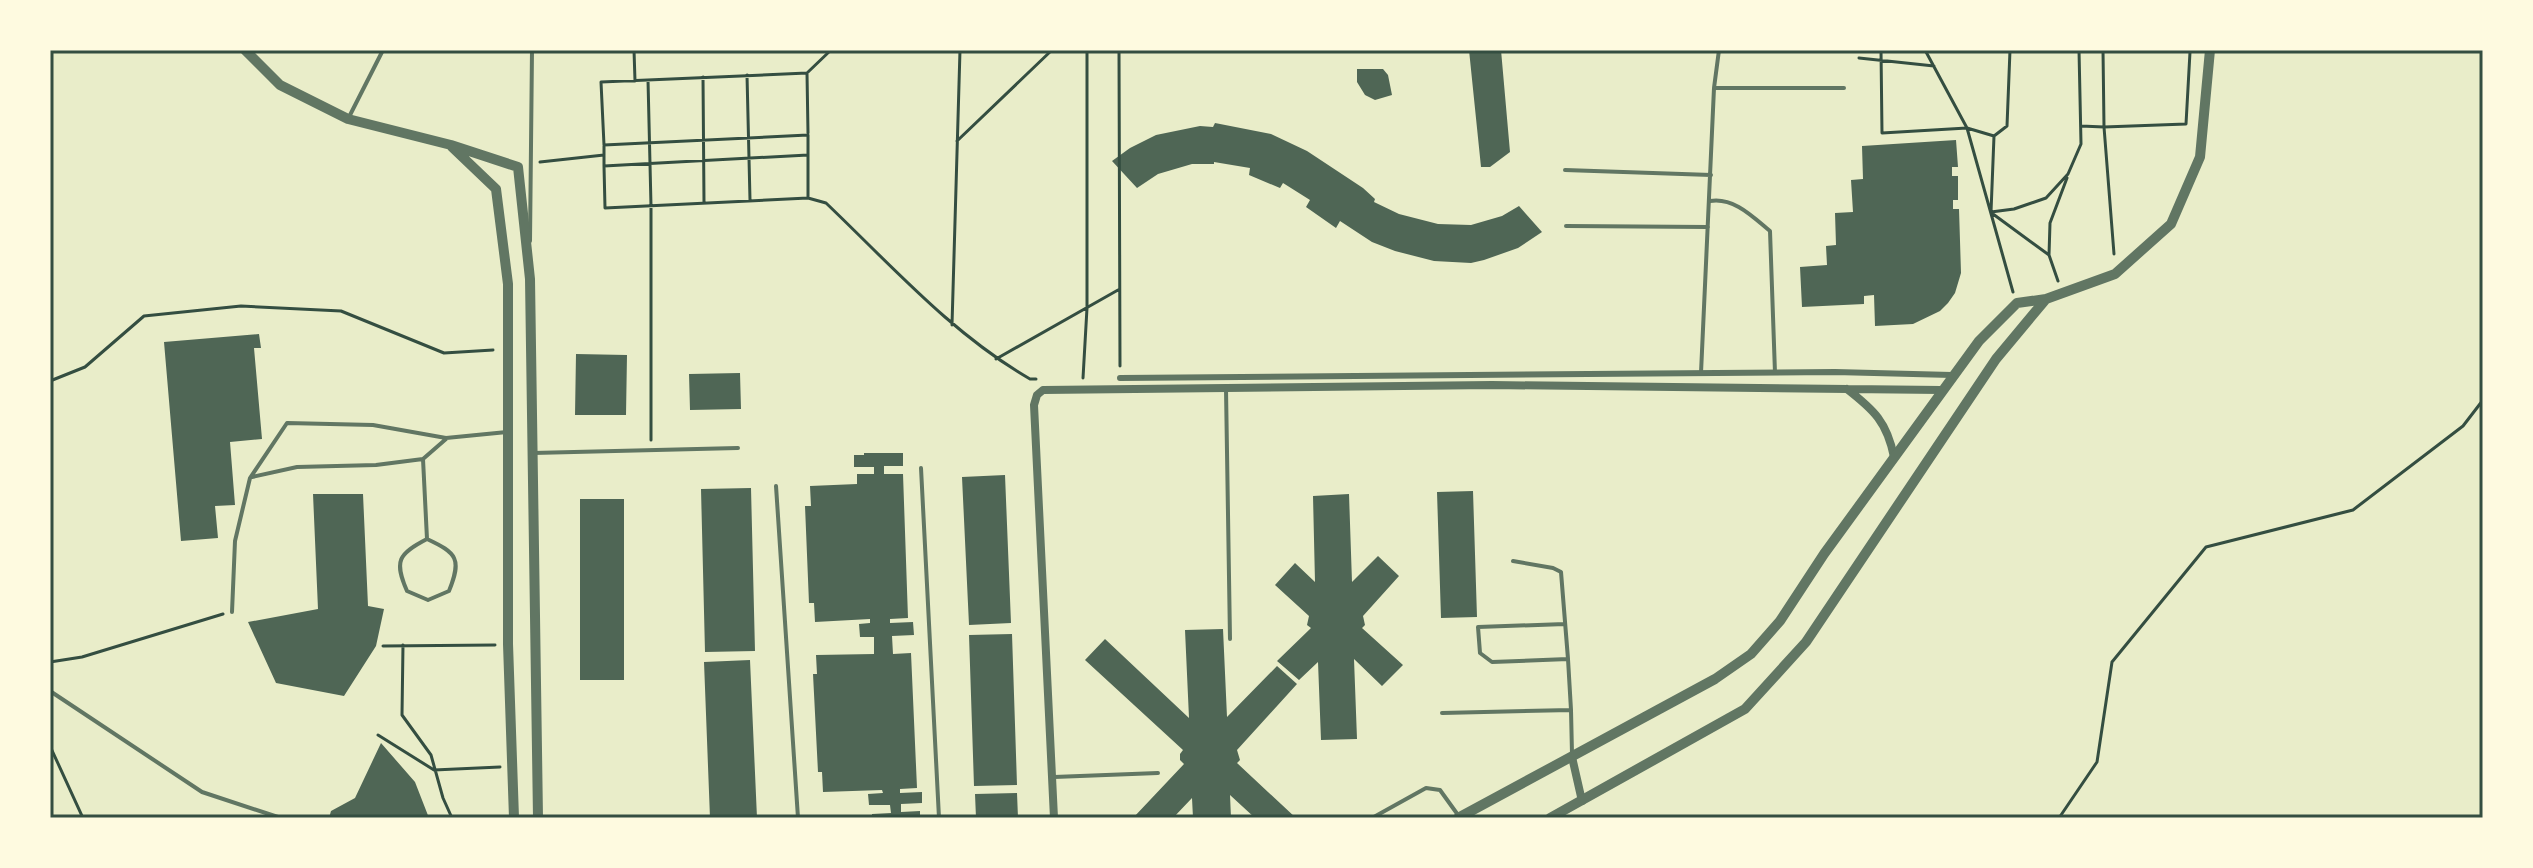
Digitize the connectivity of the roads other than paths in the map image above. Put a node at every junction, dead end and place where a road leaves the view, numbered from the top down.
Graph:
1 (245, 50) edge
2 (383, 50) edge
3 (532, 50) edge
4 (1719, 50) edge
5 (2210, 50) edge
6 (1714, 88) junction
7 (1844, 88) dead end
8 (348, 119) junction
9 (451, 145) junction
10 (1565, 170) dead end
11 (1711, 175) junction
12 (1710, 201) junction
13 (1566, 226) dead end
14 (1708, 227) junction
15 (530, 279) junction
16 (2046, 299) junction
17 (1701, 373) junction
18 (1775, 373) junction
19 (1952, 375) junction
20 (1120, 378) road end
21 (1226, 386) junction
22 (1846, 389) junction
23 (1941, 390) junction
24 (510, 432) junction
25 (446, 438) junction
26 (738, 448) dead end
27 (533, 453) junction
28 (1894, 457) junction
29 (423, 459) junction
30 (921, 468) dead end
31 (250, 478) junction
32 (776, 486) dead end
33 (427, 539) junction
34 (1513, 561) dead end
35 (232, 612) road end
36 (1565, 624) junction
37 (1230, 639) dead end
38 (1568, 659) junction
39 (50, 691) edge
40 (1571, 710) junction
41 (1442, 713) dead end
42 (1572, 757) junction
43 (1158, 773) dead end
44 (1052, 778) junction
45 (1582, 801) junction
46 (281, 818) edge
47 (514, 818) edge
48 (538, 818) edge
49 (798, 818) edge
50 (939, 818) edge
51 (1054, 818) edge
52 (1372, 818) edge
53 (1459, 818) edge
54 (1550, 818) edge

1 - 8 street
2 - 8 lane
3 - 15 lane
4 - 6 lane
5 - 16 street
6 - 7 lane
6 - 11 lane
8 - 9 street
9 - 15 street
9 - 24 street
10 - 11 lane
11 - 12 lane
12 - 14 lane
12 - 18 lane
13 - 14 lane
14 - 17 lane
15 - 27 street
16 - 19 street
16 - 45 street
17 - 18 street
17 - 20 street
18 - 19 street
19 - 23 street
21 - 22 street
21 - 37 lane
21 - 44 street
22 - 23 street
22 - 28 street
23 - 28 street
24 - 25 lane
24 - 47 street
25 - 29 lane
25 - 31 lane
26 - 27 lane
27 - 48 street
28 - 42 street
29 - 31 lane
29 - 33 lane
30 - 50 lane
31 - 35 lane
32 - 49 lane
33 - 33 lane
34 - 36 lane
36 - 38 lane
36 - 38 lane
38 - 40 lane
39 - 46 lane
40 - 41 lane
40 - 42 lane
42 - 45 street
42 - 53 street
43 - 44 lane
44 - 51 street
45 - 54 street
52 - 53 lane

